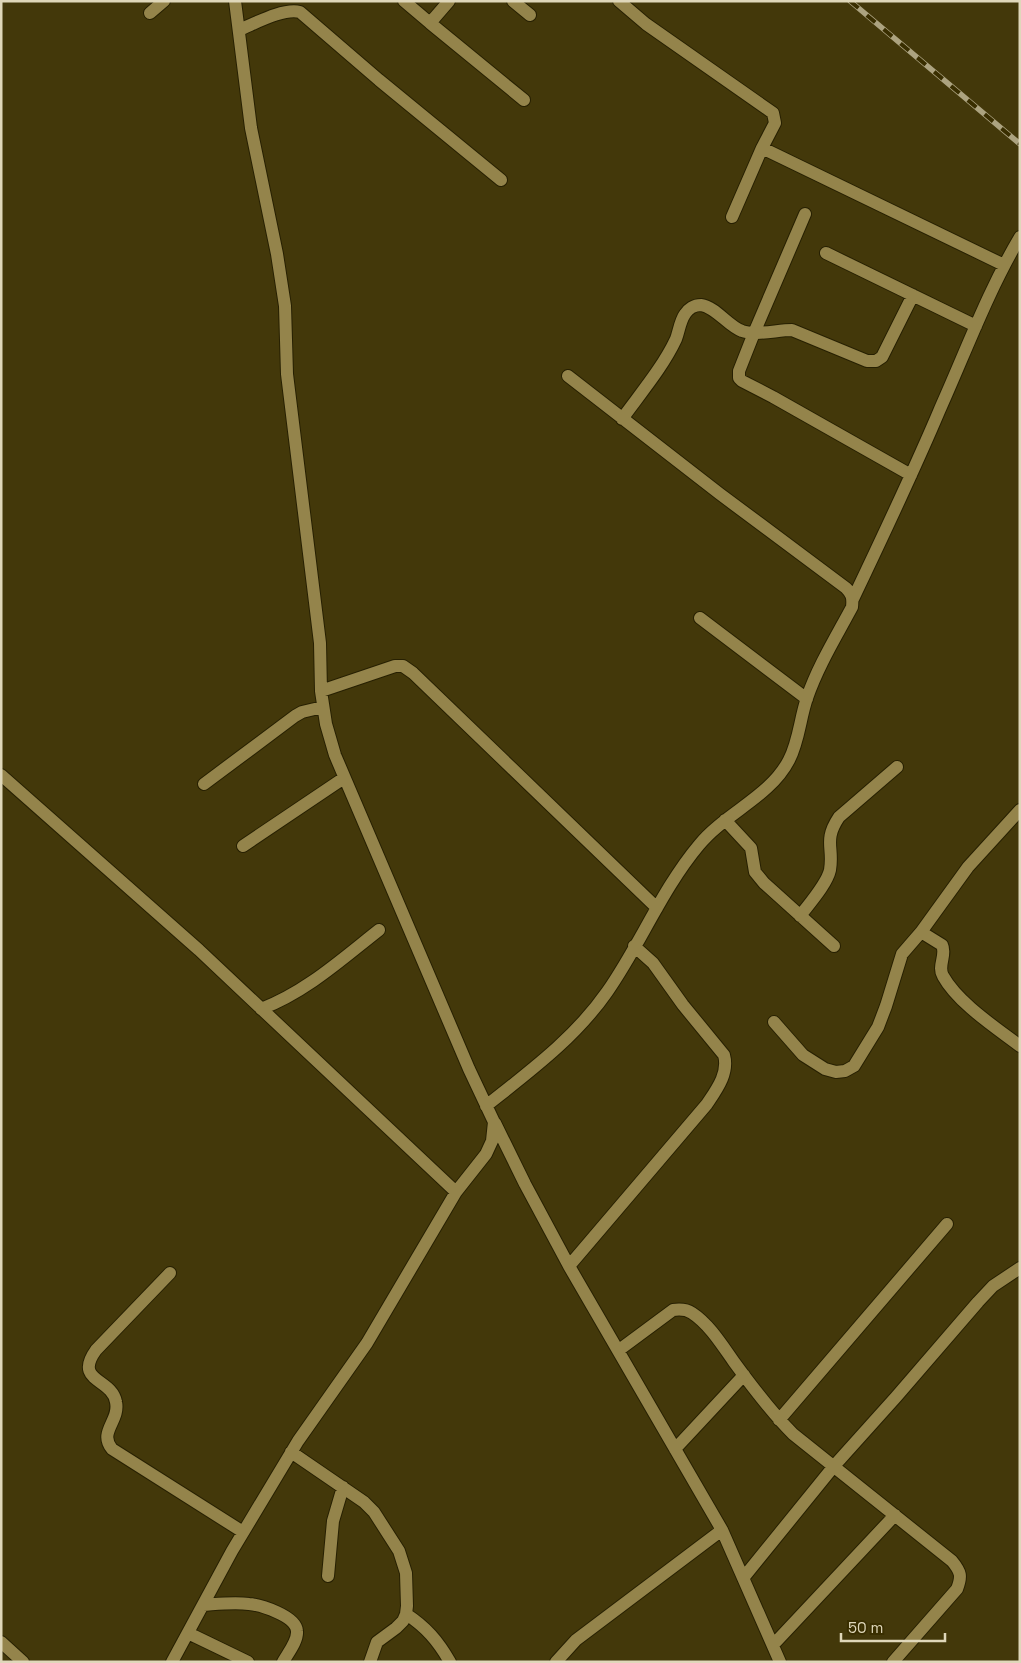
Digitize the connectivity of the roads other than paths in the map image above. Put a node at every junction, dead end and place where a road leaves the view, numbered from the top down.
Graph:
1 (164, 1) edge
2 (235, 1) edge
3 (404, 1) edge
4 (449, 1) edge
5 (513, 1) edge
6 (619, 1) edge
7 (290, 6) edge
8 (150, 13) dead end
9 (530, 15) dead end
10 (430, 23) junction
11 (239, 30) junction
12 (524, 100) dead end
13 (762, 148) junction
14 (501, 180) dead end
15 (805, 214) dead end
16 (732, 217) dead end
17 (1020, 237) edge
18 (826, 253) dead end
19 (1004, 265) junction
20 (913, 295) junction
21 (976, 326) junction
22 (754, 333) junction
23 (568, 376) dead end
24 (622, 419) junction
25 (911, 475) junction
26 (853, 600) junction
27 (700, 618) dead end
28 (321, 691) junction
29 (807, 699) junction
30 (323, 707) junction
31 (897, 767) dead end
32 (1, 775) edge
33 (344, 778) junction
34 (204, 784) dead end
35 (1020, 810) edge
36 (725, 820) junction
37 (243, 846) dead end
38 (657, 908) junction
39 (800, 916) junction
40 (379, 930) dead end
41 (921, 932) junction
42 (634, 946) junction
43 (834, 946) dead end
44 (262, 1009) junction
45 (774, 1022) dead end
46 (1020, 1046) edge
47 (486, 1106) junction
48 (494, 1122) junction
49 (456, 1192) junction
50 (947, 1224) dead end
51 (569, 1266) junction
52 (1020, 1268) edge
53 (170, 1273) dead end
54 (619, 1350) junction
55 (744, 1375) junction
56 (779, 1420) junction
57 (675, 1449) junction
58 (291, 1452) junction
59 (834, 1466) junction
60 (343, 1487) junction
61 (895, 1516) junction
62 (722, 1530) junction
63 (243, 1532) junction
64 (328, 1576) dead end
65 (744, 1577) junction
66 (203, 1605) junction
67 (406, 1614) junction
68 (188, 1633) junction
69 (1, 1642) edge
70 (773, 1645) junction
71 (23, 1662) edge
72 (172, 1662) edge
73 (248, 1662) edge
74 (283, 1662) edge
75 (370, 1662) edge
76 (450, 1662) edge
77 (556, 1662) edge
78 (780, 1662) edge
79 (894, 1662) edge

1 - 8 street
2 - 11 street
3 - 10 street
4 - 10 street
5 - 9 street
6 - 13 street
7 - 11 street
7 - 14 street
10 - 12 street
11 - 28 street
13 - 16 street
13 - 19 street
15 - 22 street
17 - 19 street
18 - 20 street
19 - 21 street
20 - 21 street
20 - 22 street
21 - 25 street
22 - 24 street
22 - 25 street
23 - 24 street
24 - 26 street
25 - 26 street
26 - 29 street
27 - 29 street
28 - 30 street
28 - 38 street
29 - 36 street
30 - 33 street
30 - 34 street
31 - 39 street
32 - 44 street
33 - 37 street
33 - 47 street
35 - 41 street
36 - 38 street
36 - 39 street
38 - 42 street
39 - 43 street
40 - 44 street
41 - 45 street
41 - 46 street
42 - 47 street
42 - 51 street
44 - 49 street
47 - 48 street
48 - 49 street
48 - 51 street
49 - 58 street
50 - 56 street
51 - 54 street
52 - 59 street
53 - 63 street
54 - 55 street
54 - 57 street
55 - 56 street
55 - 57 street
56 - 59 street
57 - 62 street
58 - 60 street
58 - 63 street
59 - 61 street
59 - 65 street
60 - 64 street
60 - 67 street
61 - 70 street
61 - 79 street
62 - 65 street
62 - 77 street
63 - 66 street
65 - 70 street
66 - 68 street
66 - 74 street
67 - 75 street
67 - 76 street
68 - 72 street
68 - 73 street
69 - 71 street
70 - 78 street

